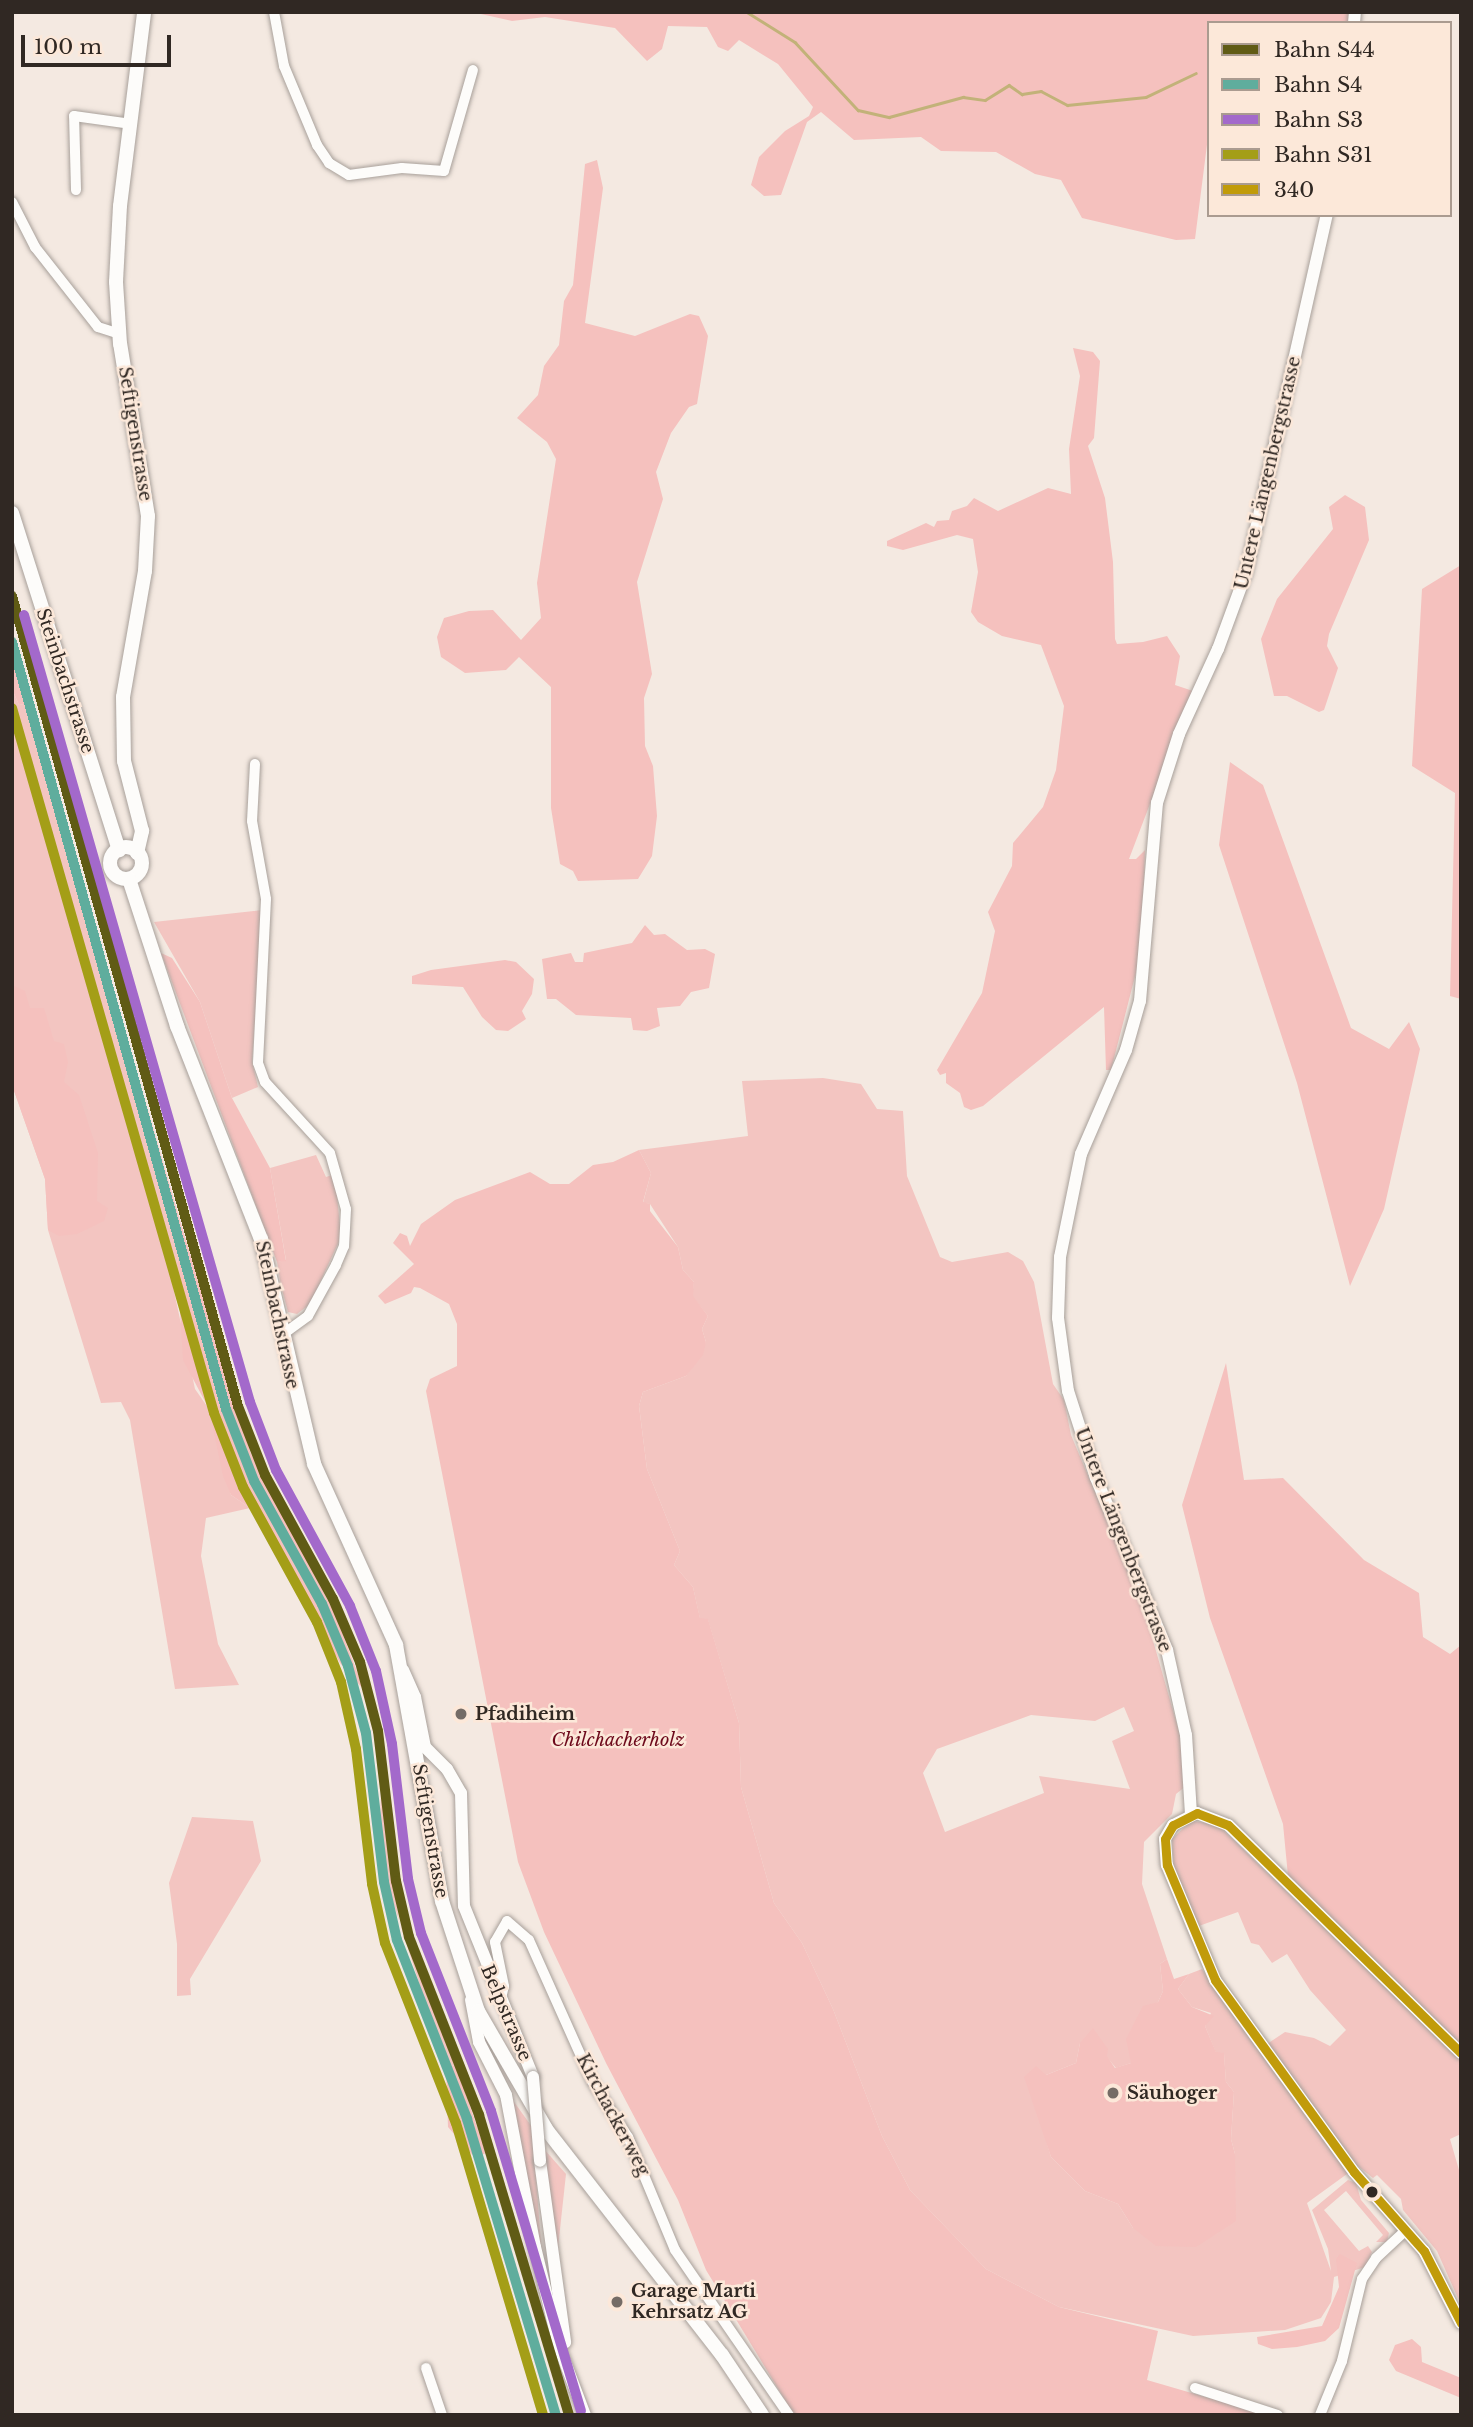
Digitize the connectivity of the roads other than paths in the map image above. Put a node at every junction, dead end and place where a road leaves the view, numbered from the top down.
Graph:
1 (144, 12) edge
2 (274, 12) edge
3 (474, 70) dead end
4 (131, 124) junction
5 (76, 190) dead end
6 (12, 202) edge
7 (1327, 217) edge
8 (119, 334) junction
9 (12, 513) edge
10 (255, 764) dead end
11 (118, 849) junction
12 (137, 853) junction
13 (129, 879) junction
14 (283, 1334) junction
15 (403, 1669) junction
16 (1191, 1814) junction
17 (470, 1990) junction
18 (500, 1998) junction
19 (1461, 2053) edge
20 (1406, 2230) junction
21 (1461, 2323) edge
22 (426, 2368) dead end
23 (568, 2373) junction
24 (1195, 2388) dead end
25 (442, 2415) edge
26 (584, 2415) edge
27 (762, 2415) edge
28 (789, 2415) edge
29 (1278, 2415) edge
30 (1320, 2415) edge

1 - 4 main road, Seftigenstrasse
2 - 3 street
4 - 5 street
4 - 8 main road, Seftigenstrasse
6 - 8 street
7 - 16 street, Untere Längenbergstrasse
8 - 12 main road, Seftigenstrasse
9 - 11 main road, Steinbachstrasse
10 - 14 street
11 - 12 main road
11 - 13 main road, Steinbachstrasse
12 - 13 main road
13 - 14 main road, Steinbachstrasse
14 - 15 main road, Steinbachstrasse
15 - 17 main road, Seftigenstrasse
15 - 18 street, Belpstrasse
16 - 19 street
16 - 20 street
17 - 23 street, Belpstrasse
17 - 27 main road, Seftigenstrasse
18 - 23 street, Belpstrasse, bridge
18 - 28 street, Kirchackerweg
20 - 21 street
20 - 30 street
22 - 25 street
23 - 26 street, Belpstrasse
24 - 29 street

